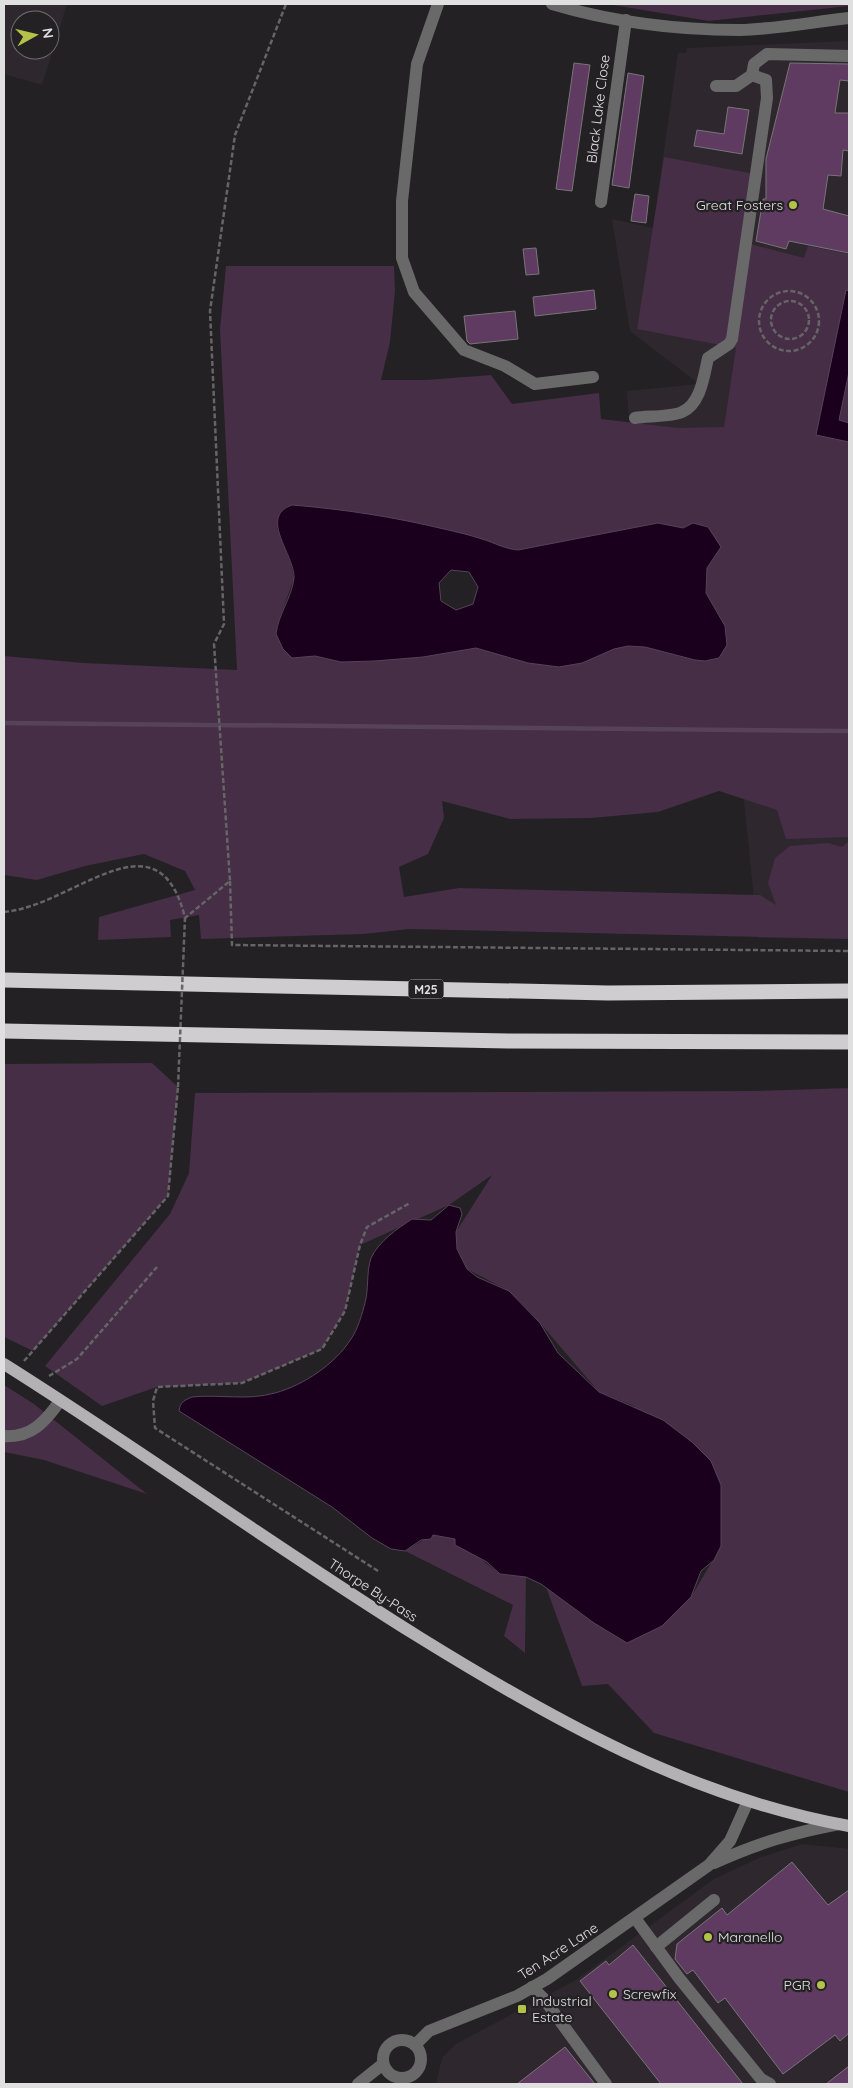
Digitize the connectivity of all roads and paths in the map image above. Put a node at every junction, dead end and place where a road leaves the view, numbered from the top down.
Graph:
1 (286, 4) edge
2 (438, 4) edge
3 (552, 4) edge
4 (849, 18) edge
5 (626, 20) junction
6 (849, 56) edge
7 (752, 75) junction
8 (716, 86) dead end
9 (601, 202) dead end
10 (759, 315) joint
11 (772, 316) joint
12 (593, 377) dead end
13 (635, 418) dead end
14 (230, 881) junction
15 (4, 912) edge
16 (185, 918) junction
17 (849, 951) edge
18 (4, 980) edge
19 (849, 991) edge
20 (4, 1031) edge
21 (849, 1042) edge
22 (410, 1203) dead end
23 (157, 1267) dead end
24 (4, 1364) edge
25 (15, 1372) junction
26 (35, 1385) junction
27 (60, 1401) junction
28 (4, 1436) edge
29 (378, 1571) dead end
30 (748, 1801) junction
31 (844, 1825) edge
32 (709, 1865) junction
33 (714, 1900) dead end
34 (635, 1918) junction
35 (656, 1947) junction
36 (532, 1987) junction
37 (415, 2045) junction
38 (383, 2064) junction
39 (415, 2080) edge
40 (358, 2084) edge
41 (606, 2084) edge
42 (770, 2084) edge

1 - 14 path
2 - 12 street
3 - 5 street
4 - 5 street
5 - 9 street, Black Lake Close
6 - 7 street
7 - 8 street
7 - 13 street
10 - 10 path
11 - 11 path
14 - 16 path
14 - 17 path
15 - 16 path
16 - 25 path, bridge
18 - 19 highway, M25
20 - 21 highway
22 - 29 path
23 - 26 path
24 - 25 main road, Thorpe By-Pass
25 - 26 main road, Thorpe By-Pass
26 - 27 main road, Thorpe By-Pass
27 - 28 street
27 - 30 main road, Thorpe By-Pass
30 - 31 main road, Thorpe By-Pass
30 - 32 street, Ten Acre Lane
31 - 32 street, Ten Acre Lane
32 - 34 street, Ten Acre Lane
33 - 35 street
34 - 35 street
34 - 36 street, Ten Acre Lane
35 - 42 street
36 - 37 street, Ten Acre Lane
36 - 41 street
37 - 38 street
37 - 39 street
38 - 39 street
38 - 40 street

